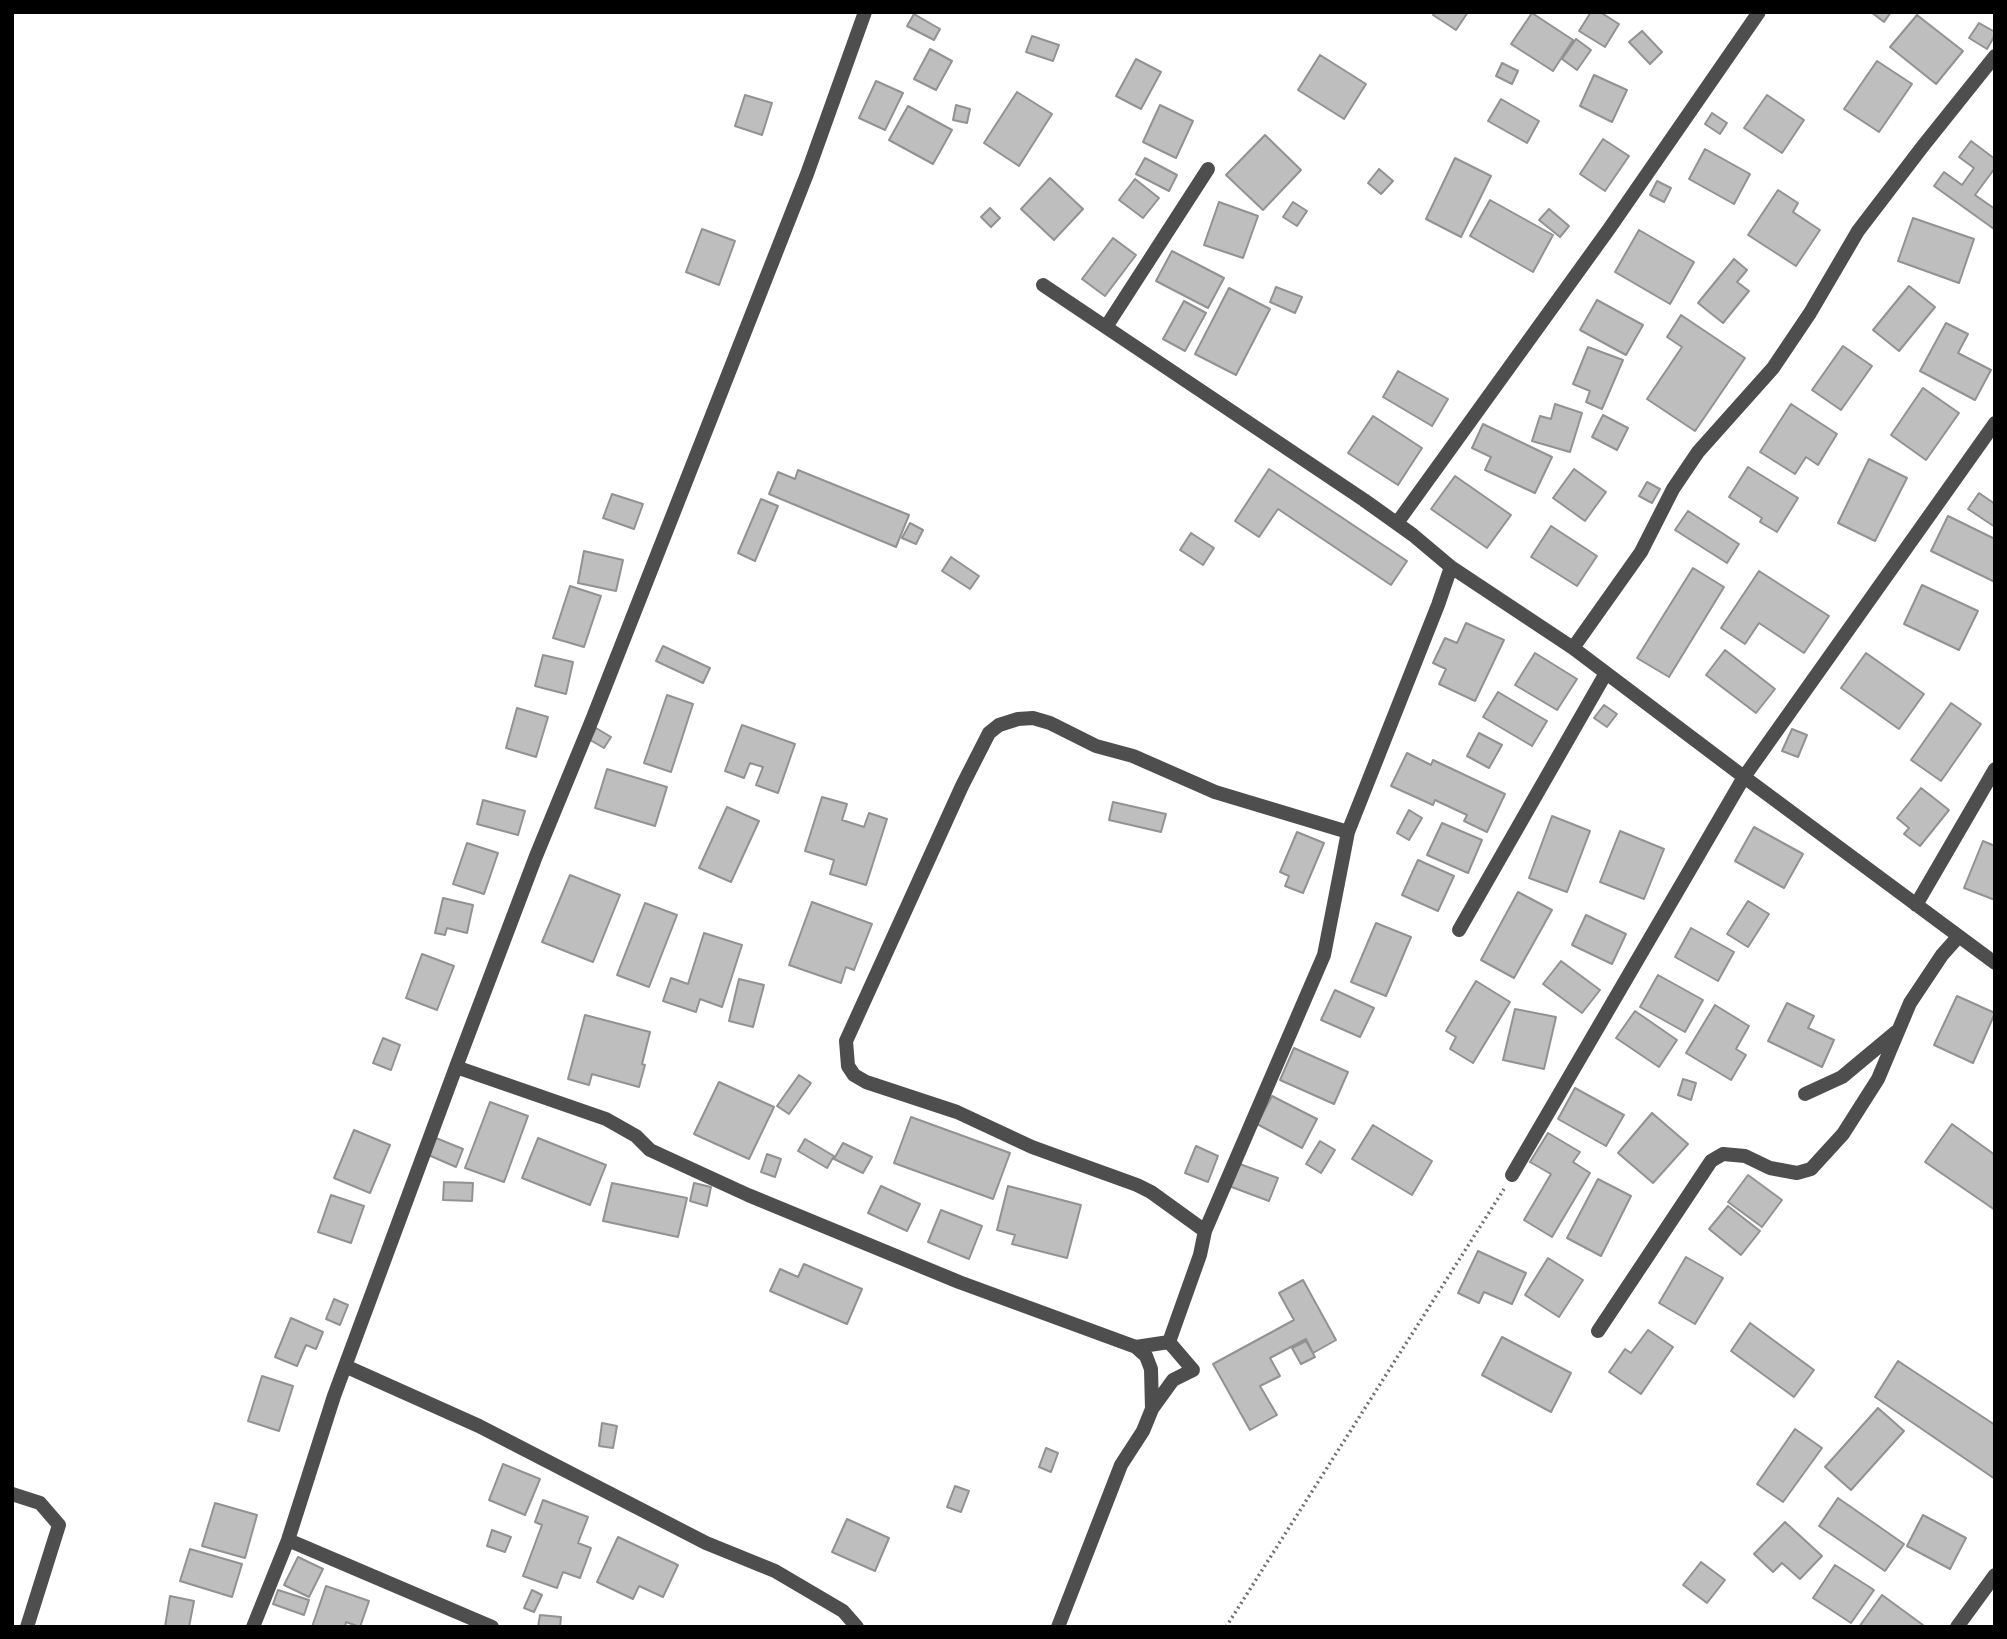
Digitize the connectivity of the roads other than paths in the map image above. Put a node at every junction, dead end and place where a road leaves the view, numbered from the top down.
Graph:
1 (864, 12) edge
2 (1759, 12) edge
3 (1995, 56) edge
4 (1208, 169) dead end
5 (1043, 285) dead end
6 (1106, 327) junction
7 (1995, 423) edge
8 (1397, 523) junction
9 (1451, 567) junction
10 (1573, 648) junction
11 (1606, 673) junction
12 (1995, 769) edge
13 (1744, 777) junction
14 (1349, 832) junction
15 (1916, 905) junction
16 (1458, 930) dead end
17 (1958, 937) junction
18 (1995, 962) edge
19 (1898, 1030) junction
20 (456, 1067) junction
21 (1805, 1094) dead end
22 (1512, 1175) road end
23 (1205, 1231) junction
24 (1598, 1331) dead end
25 (1169, 1342) junction
26 (1136, 1347) junction
27 (345, 1366) junction
28 (1153, 1409) junction
29 (12, 1494) edge
30 (288, 1540) junction
31 (1995, 1575) edge
32 (27, 1627) edge
33 (253, 1627) edge
34 (492, 1627) edge
35 (857, 1627) edge
36 (1058, 1627) edge
37 (1957, 1627) edge

1 - 20 street
2 - 8 street
3 - 10 street
4 - 6 street
5 - 6 street
6 - 8 street
7 - 13 street
8 - 9 street
9 - 10 street
9 - 14 street
10 - 11 street
11 - 13 street
11 - 16 street
12 - 15 street
13 - 15 street
13 - 22 street
14 - 23 street
14 - 23 street
15 - 17 street
17 - 18 street
17 - 19 street
19 - 21 street
19 - 24 street
20 - 26 street
20 - 27 street
23 - 25 street
25 - 26 street
25 - 28 street
26 - 28 street
27 - 30 street
27 - 35 street
28 - 36 street
29 - 32 street
30 - 33 street
30 - 34 street
31 - 37 street

